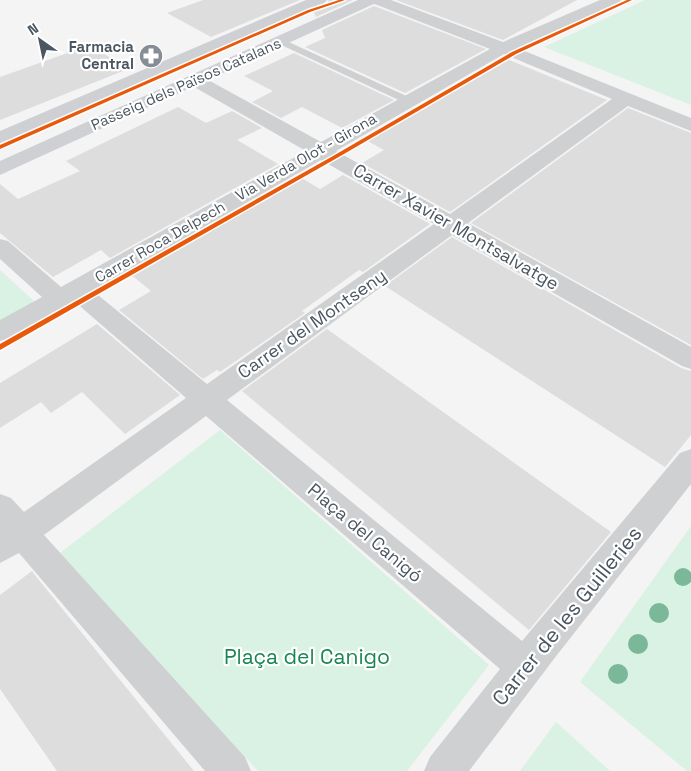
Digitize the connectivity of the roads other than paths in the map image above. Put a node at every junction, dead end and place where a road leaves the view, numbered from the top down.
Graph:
1 (319, 0) edge
2 (371, 0) edge
3 (377, 0) edge
4 (613, 0) edge
5 (280, 41) junction
6 (503, 48) junction
7 (195, 80) junction
8 (625, 99) junction
9 (409, 101) junction
10 (691, 125) edge
11 (0, 138) edge
12 (321, 150) junction
13 (0, 169) edge
14 (451, 226) junction
15 (0, 246) edge
16 (67, 294) junction
17 (0, 332) edge
18 (691, 359) edge
19 (205, 399) junction
20 (691, 462) edge
21 (7, 530) edge
22 (525, 666) junction
23 (231, 771) edge
24 (444, 771) edge

1 - 11 main road
2 - 5 main road, Passeig dels Països Catalans
3 - 6 street
4 - 6 street, Carrer Roca Delpech
5 - 7 main road, Passeig dels Països Catalans
5 - 9 lane
6 - 8 street
6 - 9 street, Carrer Roca Delpech
7 - 12 street, Carrer Xavier Montsalvatge
7 - 13 main road, Passeig dels Països Catalans
8 - 10 street
8 - 14 street, Carrer del Montseny
9 - 12 street, Carrer Roca Delpech
12 - 14 street, Carrer Xavier Montsalvatge
12 - 16 street, Carrer Roca Delpech
14 - 18 street, Carrer Xavier Montsalvatge
14 - 19 street, Carrer del Montseny
15 - 16 street, Plaça del Canigó
16 - 17 street, Carrer Roca Delpech
16 - 19 street, Plaça del Canigó
19 - 21 street, Carrer del Montseny
19 - 22 street, Plaça del Canigó
20 - 22 street, Carrer de les Guilleries
21 - 23 street
22 - 24 street, Carrer de les Guilleries

